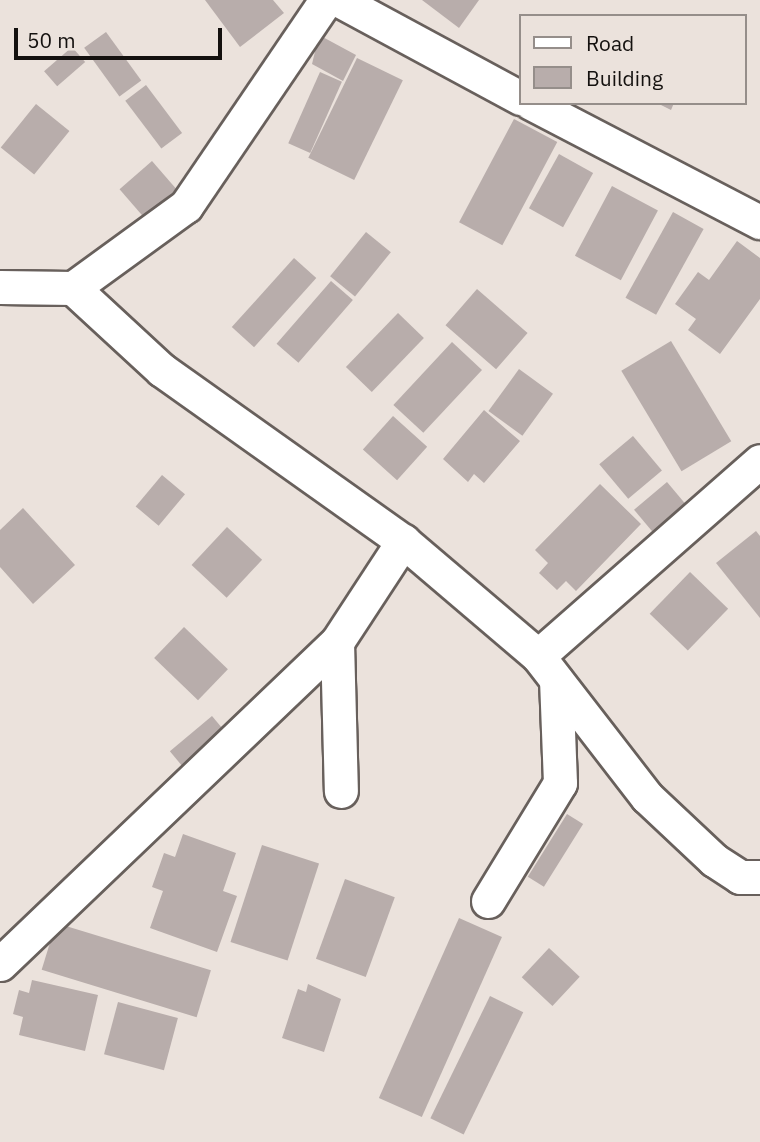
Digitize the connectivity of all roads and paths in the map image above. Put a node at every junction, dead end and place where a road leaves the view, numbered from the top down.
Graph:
1 (326, 0) edge
2 (339, 0) edge
3 (518, 97) edge
4 (535, 105) edge
5 (760, 222) edge
6 (0, 287) edge
7 (73, 288) junction
8 (760, 461) edge
9 (403, 541) junction
10 (337, 642) junction
11 (547, 668) junction
12 (341, 791) dead end
13 (760, 877) edge
14 (488, 901) dead end
15 (0, 964) edge

1 - 7 street
2 - 3 street
4 - 5 street
6 - 7 street
7 - 9 street
8 - 11 street
9 - 10 street
9 - 11 street
10 - 12 street
10 - 15 street
11 - 13 street
11 - 14 street

